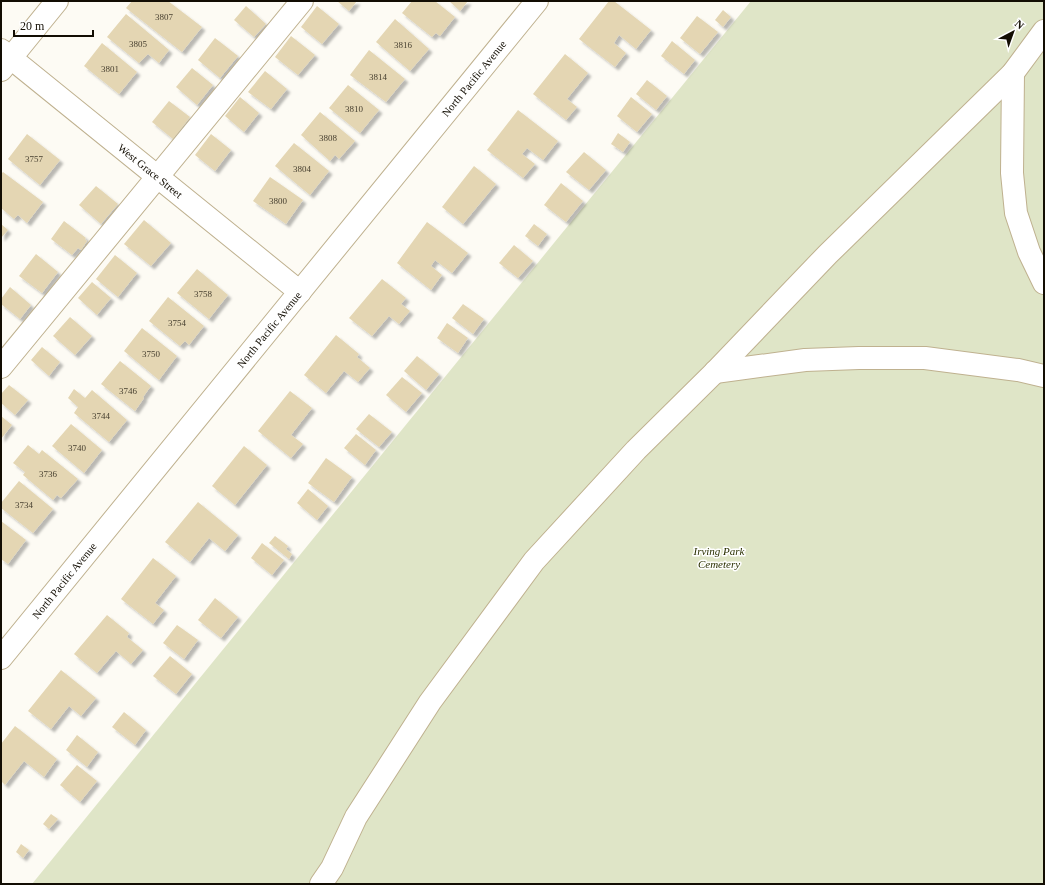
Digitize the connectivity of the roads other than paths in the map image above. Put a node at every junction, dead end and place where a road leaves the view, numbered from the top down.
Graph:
1 (57, 1) edge
2 (302, 1) edge
3 (537, 1) edge
4 (1044, 31) edge
5 (4, 59) edge
6 (1013, 73) junction
7 (157, 176) junction
8 (1044, 283) edge
9 (300, 292) junction
10 (1, 367) edge
11 (715, 372) junction
12 (1044, 376) edge
13 (1, 658) edge
14 (328, 878) edge

1 - 5 street
2 - 7 street
3 - 9 street, North Pacific Avenue
4 - 6 street
5 - 7 street, West Grace Street
6 - 8 street
6 - 11 street
7 - 9 street, West Grace Street
7 - 10 street
9 - 13 street, North Pacific Avenue
11 - 12 street
11 - 14 street

